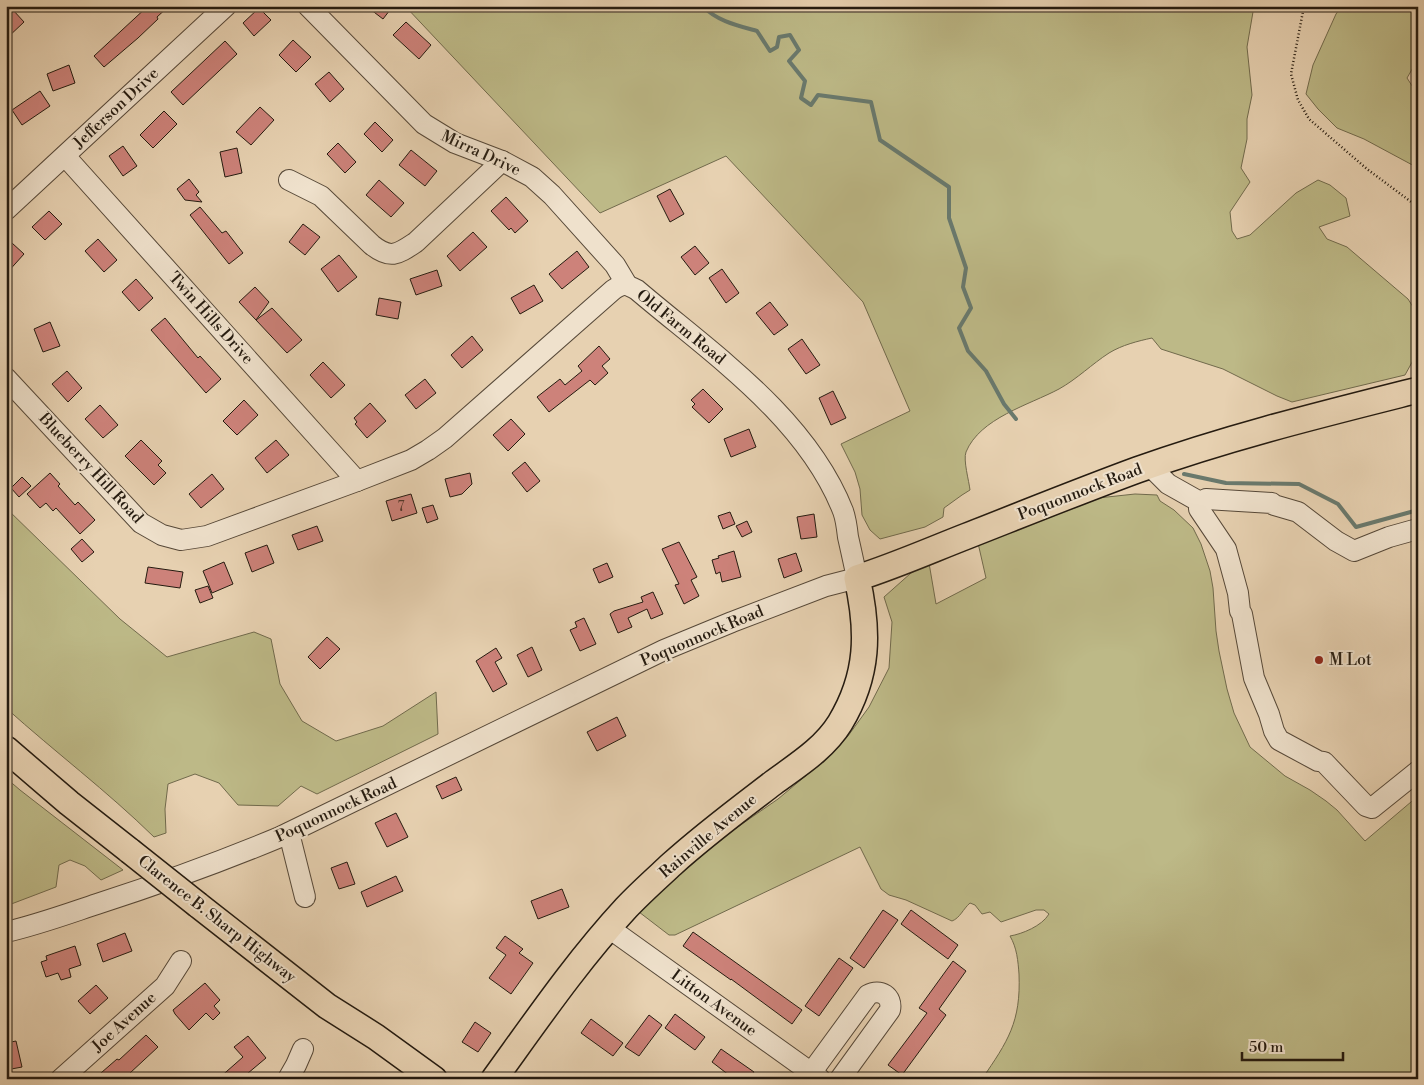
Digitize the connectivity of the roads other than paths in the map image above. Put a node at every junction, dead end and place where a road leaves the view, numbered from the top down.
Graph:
1 (226, 6) edge
2 (308, 6) edge
3 (66, 156) junction
4 (502, 162) junction
5 (289, 180) dead end
6 (6, 210) edge
7 (627, 285) junction
8 (6, 378) edge
9 (1418, 390) edge
10 (1150, 466) junction
11 (358, 481) junction
12 (1200, 502) junction
13 (1418, 533) edge
14 (857, 578) junction
15 (6, 749) edge
16 (1418, 771) edge
17 (289, 833) junction
18 (305, 896) dead end
19 (609, 928) junction
20 (6, 932) edge
21 (181, 960) dead end
22 (303, 1050) dead end
23 (815, 1076) edge
24 (61, 1079) edge
25 (288, 1079) edge
26 (434, 1079) edge
27 (494, 1079) edge
28 (840, 1079) edge

1 - 3 street, Jefferson Drive
2 - 4 street, Mirra Drive
3 - 6 street, Jefferson Drive
3 - 11 street, Twin Hills Drive
4 - 5 street
4 - 7 street, Mirra Drive
7 - 11 street, Old Farm Road
7 - 14 street, Old Farm Road
8 - 11 street, Blueberry Hill Road
9 - 10 main road, Poquonnock Road
10 - 12 street
10 - 14 main road, Poquonnock Road
12 - 13 street
12 - 16 street
14 - 17 street, Poquonnock Road
14 - 19 main road, Rainville Avenue
15 - 26 main road, Clarence B. Sharp Highway, bridge
17 - 18 street
17 - 20 street, Poquonnock Road
19 - 23 street, Litton Avenue
19 - 27 main road, Rainville Avenue
21 - 24 street, Joe Avenue
22 - 25 street
23 - 28 street

